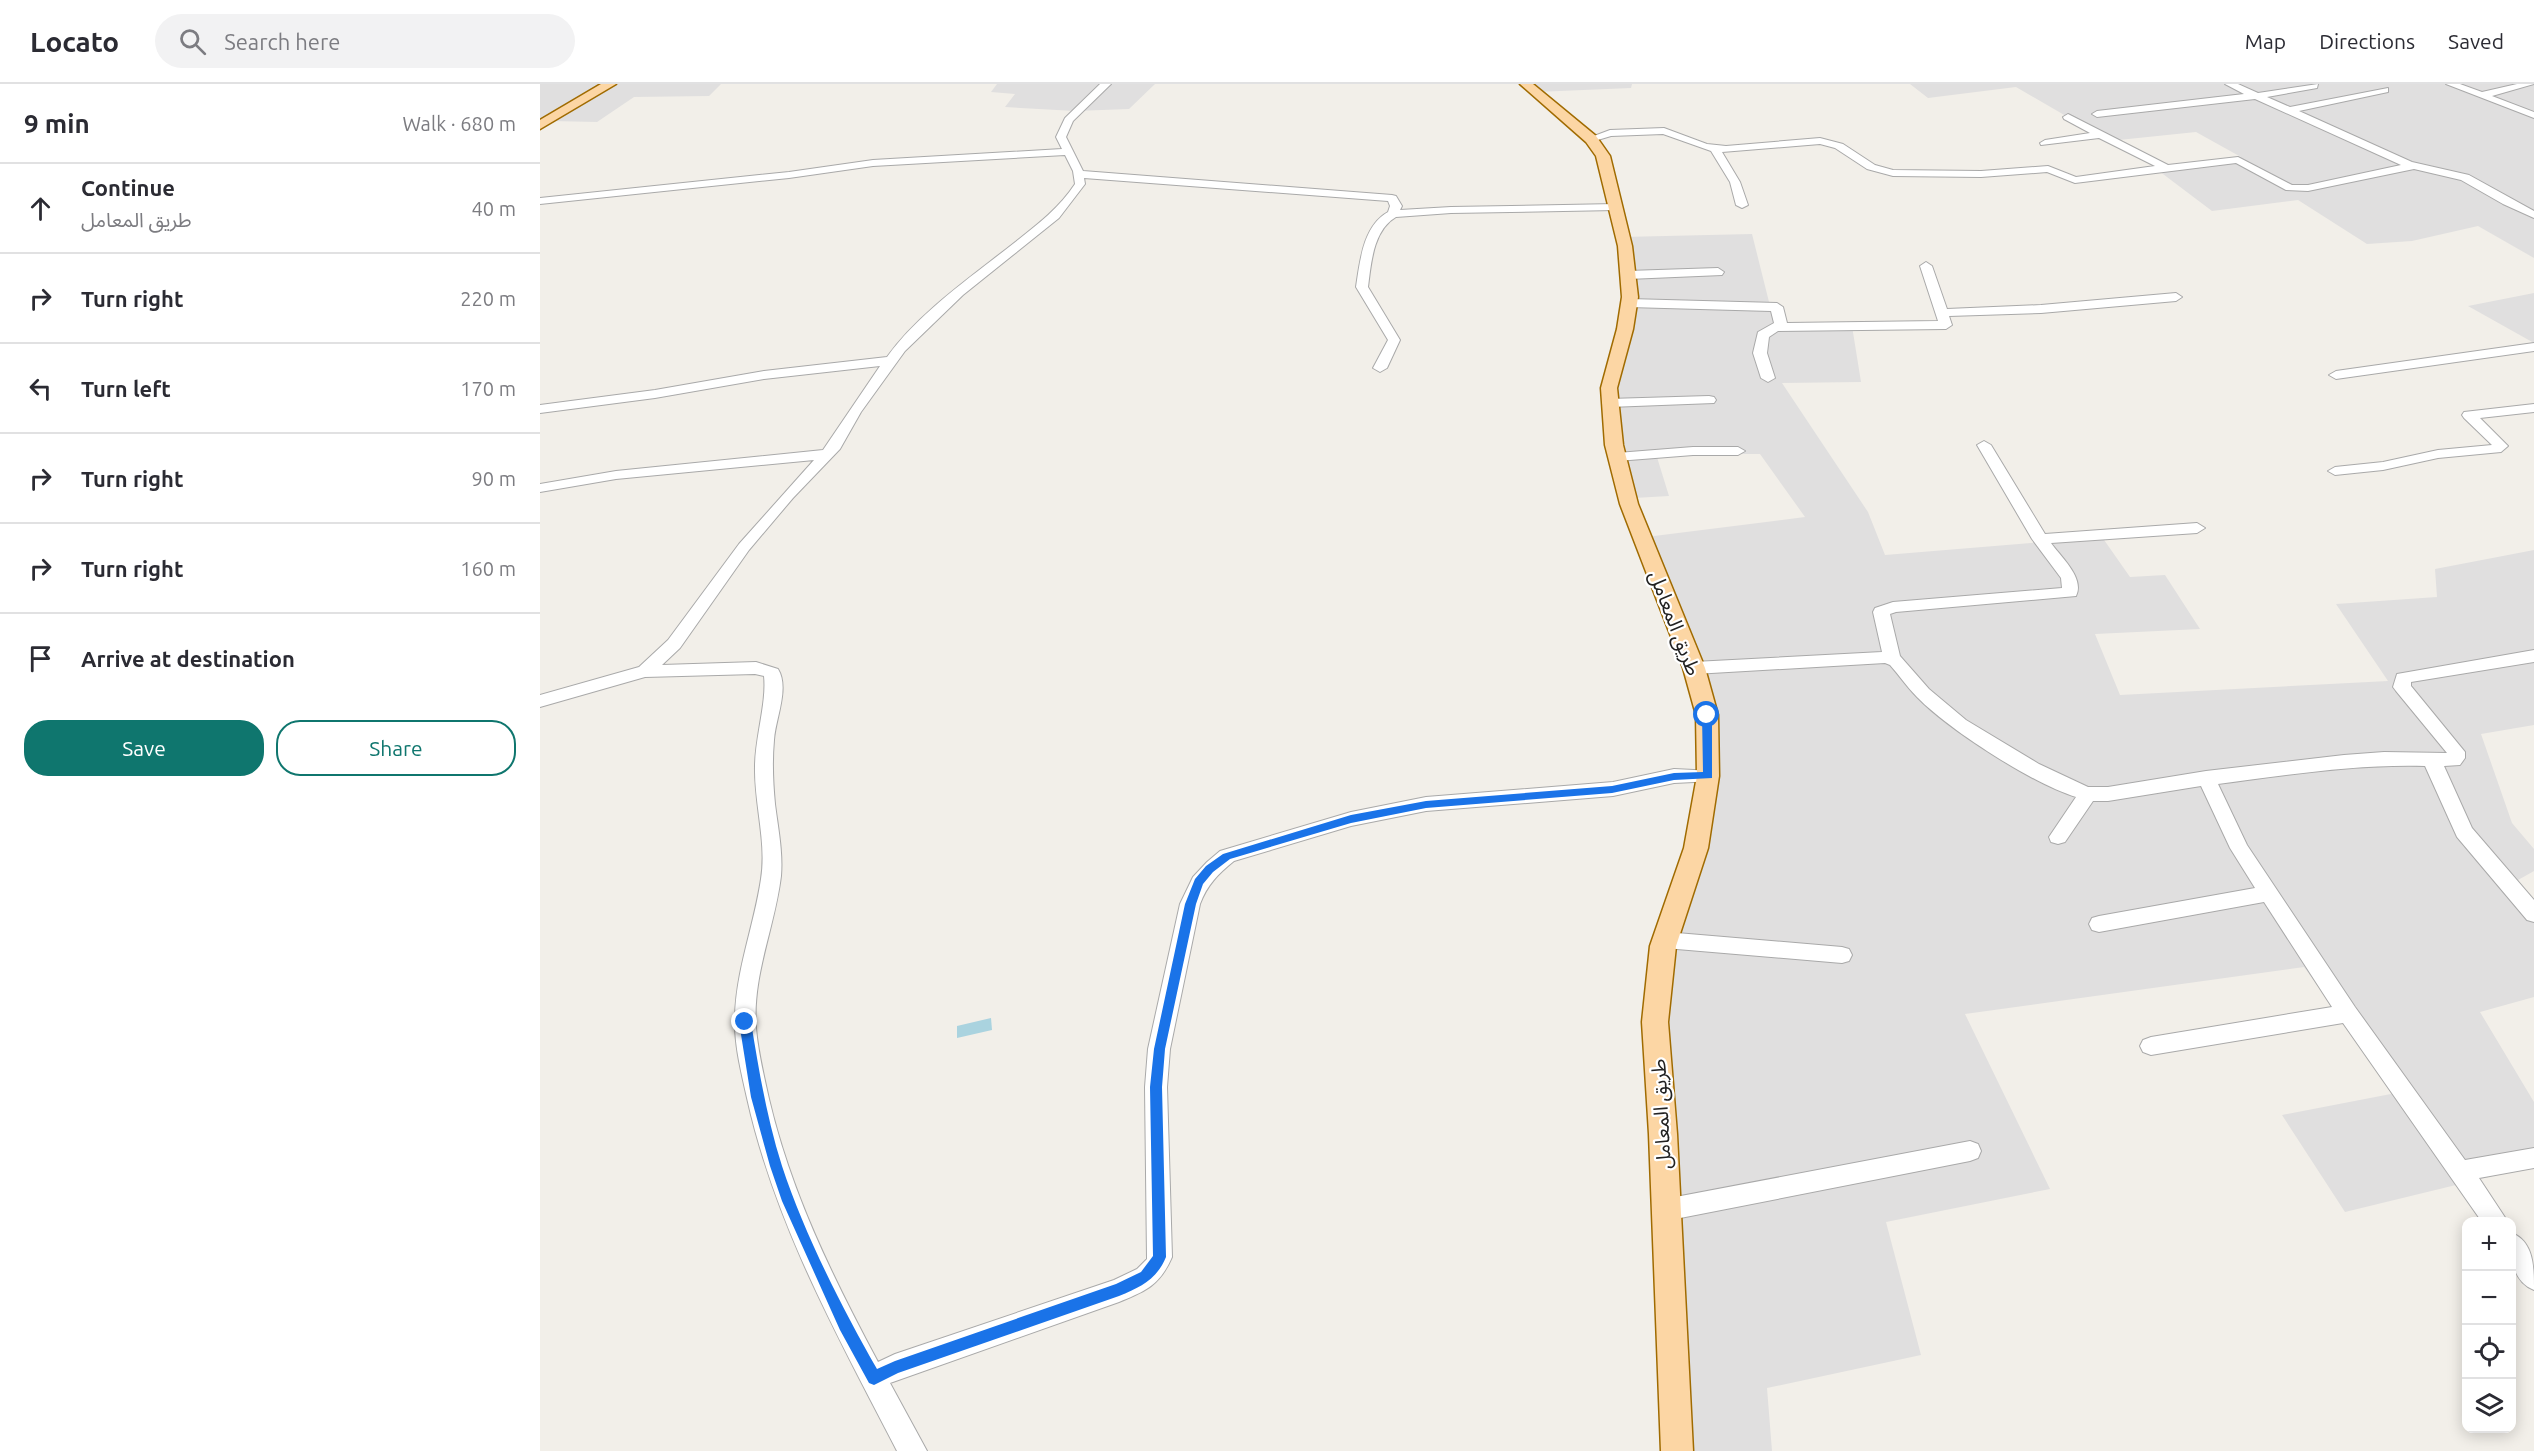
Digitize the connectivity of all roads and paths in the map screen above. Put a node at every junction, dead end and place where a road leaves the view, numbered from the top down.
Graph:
1 (610, 84) edge
2 (1106, 84) edge
3 (1526, 84) edge
4 (2232, 84) edge
5 (2451, 84) edge
6 (2529, 84) edge
7 (2314, 86) dead end
8 (2385, 90) dead end
9 (2483, 95) junction
10 (2257, 96) junction
11 (2287, 111) junction
12 (2097, 114) dead end
13 (2534, 115) edge
14 (2068, 117) dead end
15 (540, 125) edge
16 (2100, 135) junction
17 (1591, 139) junction
18 (2045, 143) dead end
19 (1715, 149) junction
20 (1068, 152) junction
21 (2414, 166) junction
22 (2167, 168) junction
23 (1078, 174) junction
24 (540, 201) edge
25 (1742, 205) dead end
26 (1616, 207) junction
27 (1393, 214) junction
28 (2534, 215) edge
29 (1926, 266) dead end
30 (1718, 272) dead end
31 (1628, 275) junction
32 (2176, 297) dead end
33 (1629, 303) junction
34 (1942, 313) junction
35 (1781, 327) junction
36 (2534, 346) edge
37 (889, 361) junction
38 (1380, 368) dead end
39 (2336, 375) dead end
40 (1768, 378) dead end
41 (1709, 400) dead end
42 (1609, 403) junction
43 (2534, 408) edge
44 (540, 409) edge
45 (1984, 445) dead end
46 (1738, 451) dead end
47 (828, 454) junction
48 (1617, 457) junction
49 (2335, 471) dead end
50 (540, 488) edge
51 (2197, 528) dead end
52 (2040, 539) junction
53 (2534, 656) edge
54 (1892, 658) junction
55 (1694, 668) junction
56 (645, 672) junction
57 (540, 701) edge
58 (2432, 760) junction
59 (1708, 776) junction
60 (2206, 778) junction
61 (2088, 794) junction
62 (2058, 837) dead end
63 (2269, 893) junction
64 (2534, 914) edge
65 (2099, 924) dead end
66 (1665, 940) junction
67 (1842, 955) dead end
68 (2348, 1013) junction
69 (2151, 1046) dead end
70 (1970, 1151) dead end
71 (2534, 1158) edge
72 (2462, 1171) junction
73 (1665, 1210) junction
74 (2493, 1217) edge
75 (2516, 1251) edge
76 (2534, 1278) edge
77 (874, 1378) junction
78 (910, 1450) edge
79 (1677, 1451) edge

1 - 15 main road
2 - 20 street
3 - 17 main road, طريق المعامل
4 - 10 street
5 - 9 street
6 - 9 street
7 - 10 street
8 - 11 street
9 - 13 street
10 - 11 street
10 - 12 street
11 - 21 street
14 - 16 street
16 - 18 street
16 - 22 street
17 - 19 street
17 - 26 main road, طريق المعامل
19 - 22 street
19 - 25 street
20 - 23 street
20 - 24 street
21 - 22 street
21 - 28 street
23 - 27 street
23 - 37 street
26 - 27 street
26 - 31 main road, طريق المعامل
27 - 38 street
29 - 34 street
30 - 31 street
31 - 33 main road, طريق المعامل
32 - 34 street
33 - 35 street
33 - 42 main road, طريق المعامل
34 - 35 street
35 - 40 street
36 - 39 street
37 - 44 street
37 - 47 street
41 - 42 street
42 - 48 main road, طريق المعامل
43 - 49 street
45 - 52 street
46 - 48 street
47 - 50 street
47 - 56 street
48 - 55 main road, طريق المعامل
51 - 52 street
52 - 54 street
53 - 58 street
54 - 55 street
54 - 61 street
55 - 59 main road, طريق المعامل
56 - 57 street
56 - 77 street
58 - 60 street
58 - 64 street
59 - 66 main road, طريق المعامل
59 - 77 street
60 - 61 street
60 - 63 street
61 - 62 street
63 - 65 street
63 - 68 street
66 - 67 street
66 - 73 main road, طريق المعامل
68 - 69 street
68 - 72 street
70 - 73 street
71 - 72 street
72 - 74 street
73 - 79 main road, طريق المعامل
75 - 76 street
77 - 78 street

